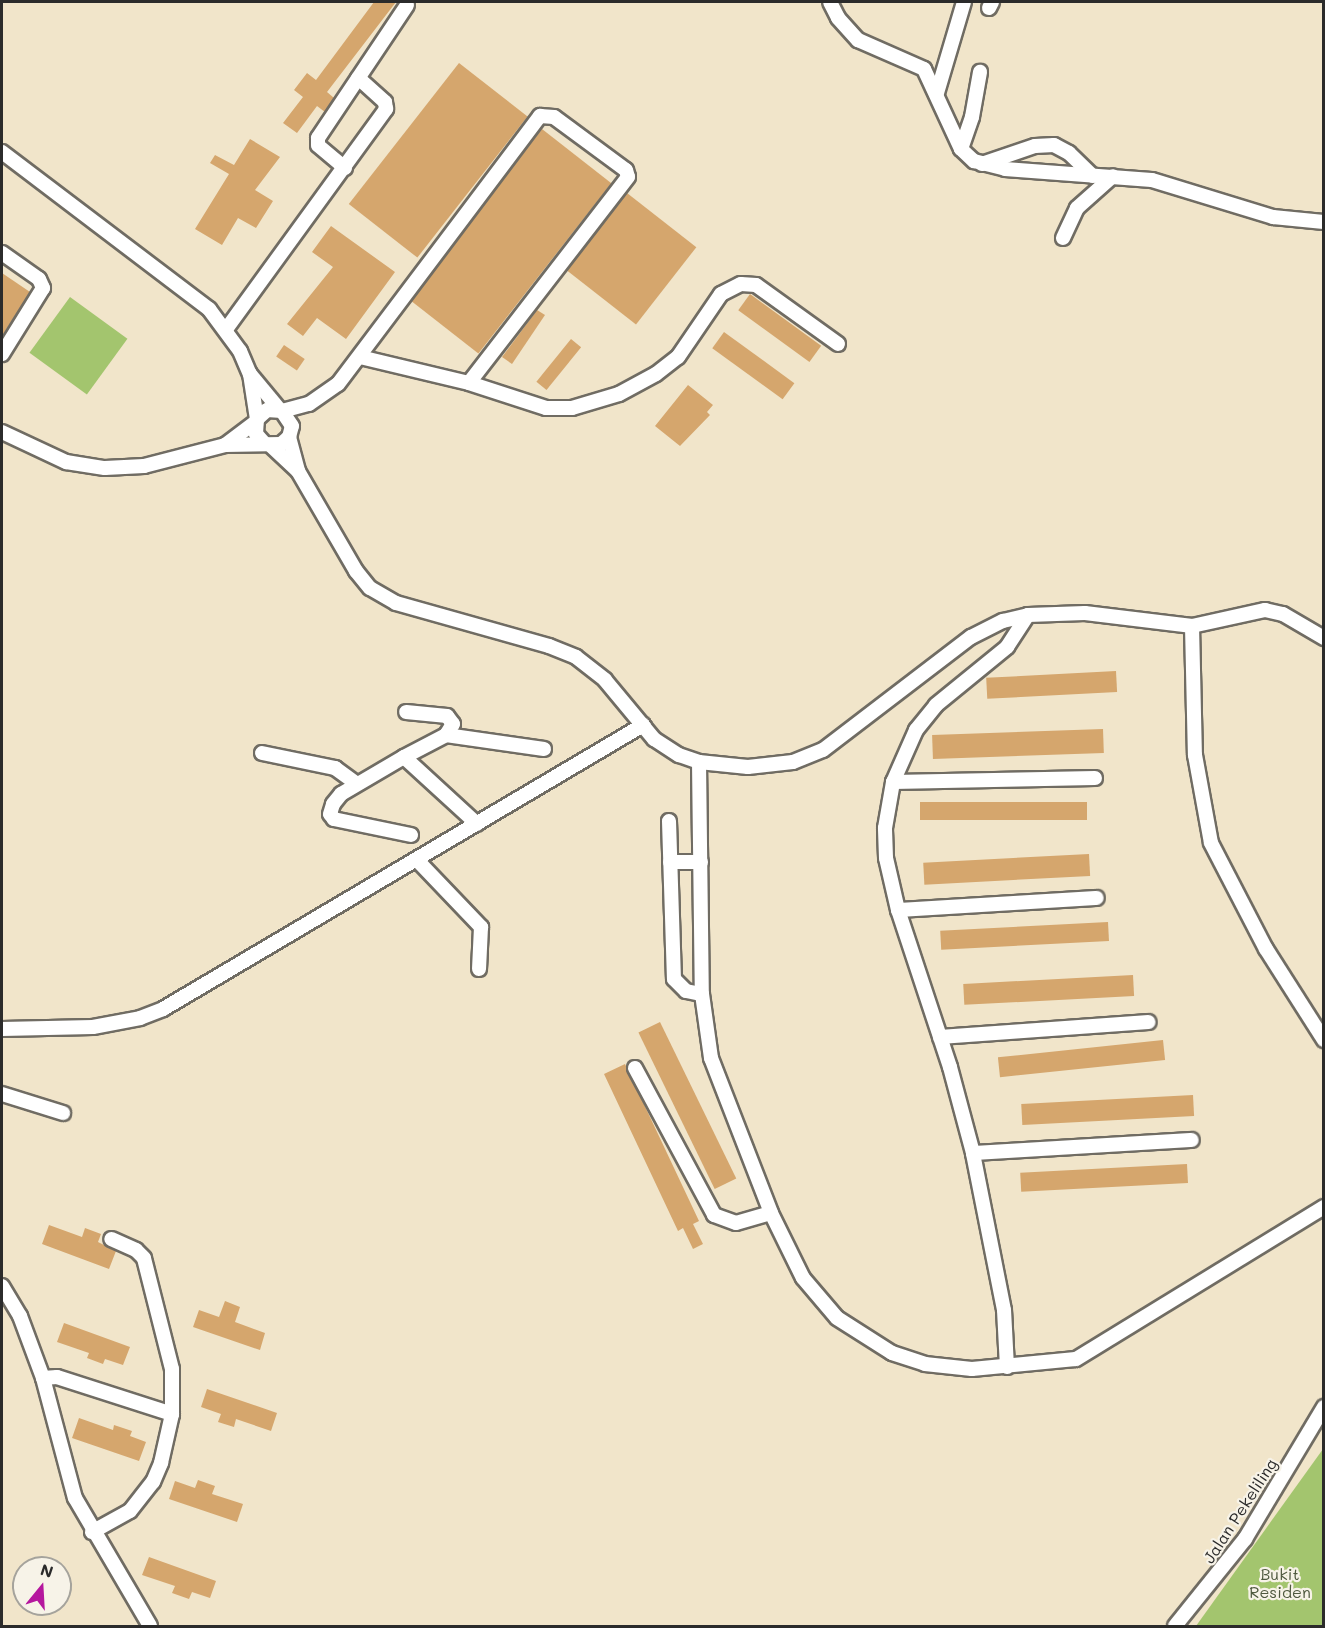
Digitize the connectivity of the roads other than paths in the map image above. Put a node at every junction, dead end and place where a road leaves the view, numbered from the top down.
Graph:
1 (830, 2) edge
2 (964, 2) edge
3 (408, 5) dead end
4 (980, 72) dead end
5 (358, 78) junction
6 (937, 93) junction
7 (961, 149) junction
8 (2, 152) edge
9 (982, 164) junction
10 (345, 168) junction
11 (1093, 176) junction
12 (1113, 176) junction
13 (1323, 222) edge
14 (1063, 238) dead end
15 (2, 253) edge
16 (226, 328) junction
17 (838, 344) dead end
18 (2, 354) edge
19 (360, 357) junction
20 (250, 374) junction
21 (469, 383) junction
22 (309, 404) junction
23 (281, 410) junction
24 (256, 421) junction
25 (2, 432) edge
26 (290, 435) junction
27 (267, 444) junction
28 (225, 445) junction
29 (298, 471) junction
30 (1028, 615) junction
31 (1192, 626) junction
32 (1323, 638) edge
33 (406, 712) dead end
34 (643, 725) junction
35 (446, 735) junction
36 (544, 749) dead end
37 (262, 753) dead end
38 (404, 757) junction
39 (699, 762) junction
40 (1095, 778) dead end
41 (893, 782) junction
42 (357, 784) junction
43 (669, 821) dead end
44 (477, 824) junction
45 (411, 835) dead end
46 (417, 860) junction
47 (670, 862) junction
48 (701, 862) junction
49 (1097, 898) dead end
50 (898, 910) junction
51 (478, 969) dead end
52 (702, 994) junction
53 (1148, 1022) dead end
54 (2, 1029) edge
55 (940, 1037) junction
56 (1323, 1040) edge
57 (635, 1068) dead end
58 (2, 1094) edge
59 (63, 1113) dead end
60 (1192, 1140) dead end
61 (973, 1153) junction
62 (1323, 1207) edge
63 (771, 1214) junction
64 (111, 1239) dead end
65 (2, 1286) edge
66 (1007, 1367) junction
67 (43, 1378) junction
68 (1323, 1407) edge
69 (172, 1414) junction
70 (92, 1532) junction
71 (150, 1626) edge
72 (1175, 1626) edge

1 - 6 street
2 - 6 street
3 - 5 street
4 - 7 street
5 - 10 street
5 - 10 street
6 - 7 street
7 - 9 street
8 - 16 street
9 - 11 street
9 - 11 street
10 - 16 street
11 - 12 street
12 - 13 street
12 - 14 street
15 - 18 street
16 - 20 street
17 - 21 street
19 - 21 street
19 - 21 street
19 - 22 street
20 - 23 street
20 - 24 street
22 - 23 street
22 - 26 street
23 - 24 street
23 - 26 street
24 - 27 street
24 - 28 street
25 - 28 street
26 - 27 street
26 - 29 street
27 - 28 street
27 - 29 street
29 - 34 street
30 - 31 street
30 - 39 street
30 - 41 street
31 - 32 street
31 - 56 street
33 - 35 street
34 - 39 street
34 - 44 street
35 - 36 street
35 - 38 street
37 - 42 street
38 - 42 street
38 - 44 street
39 - 48 street
40 - 41 street
41 - 50 street
42 - 45 street
43 - 47 street
44 - 46 street
46 - 51 street
46 - 54 street
47 - 48 street
47 - 52 street
48 - 52 street
49 - 50 street
50 - 55 street
52 - 63 street
53 - 55 street
55 - 61 street
57 - 63 street
58 - 59 street
60 - 61 street
61 - 66 street
62 - 66 street
63 - 66 street
64 - 69 street
65 - 67 street
67 - 69 street
67 - 70 street
68 - 72 street, Jalan Pekeliling
69 - 70 street
70 - 71 street

